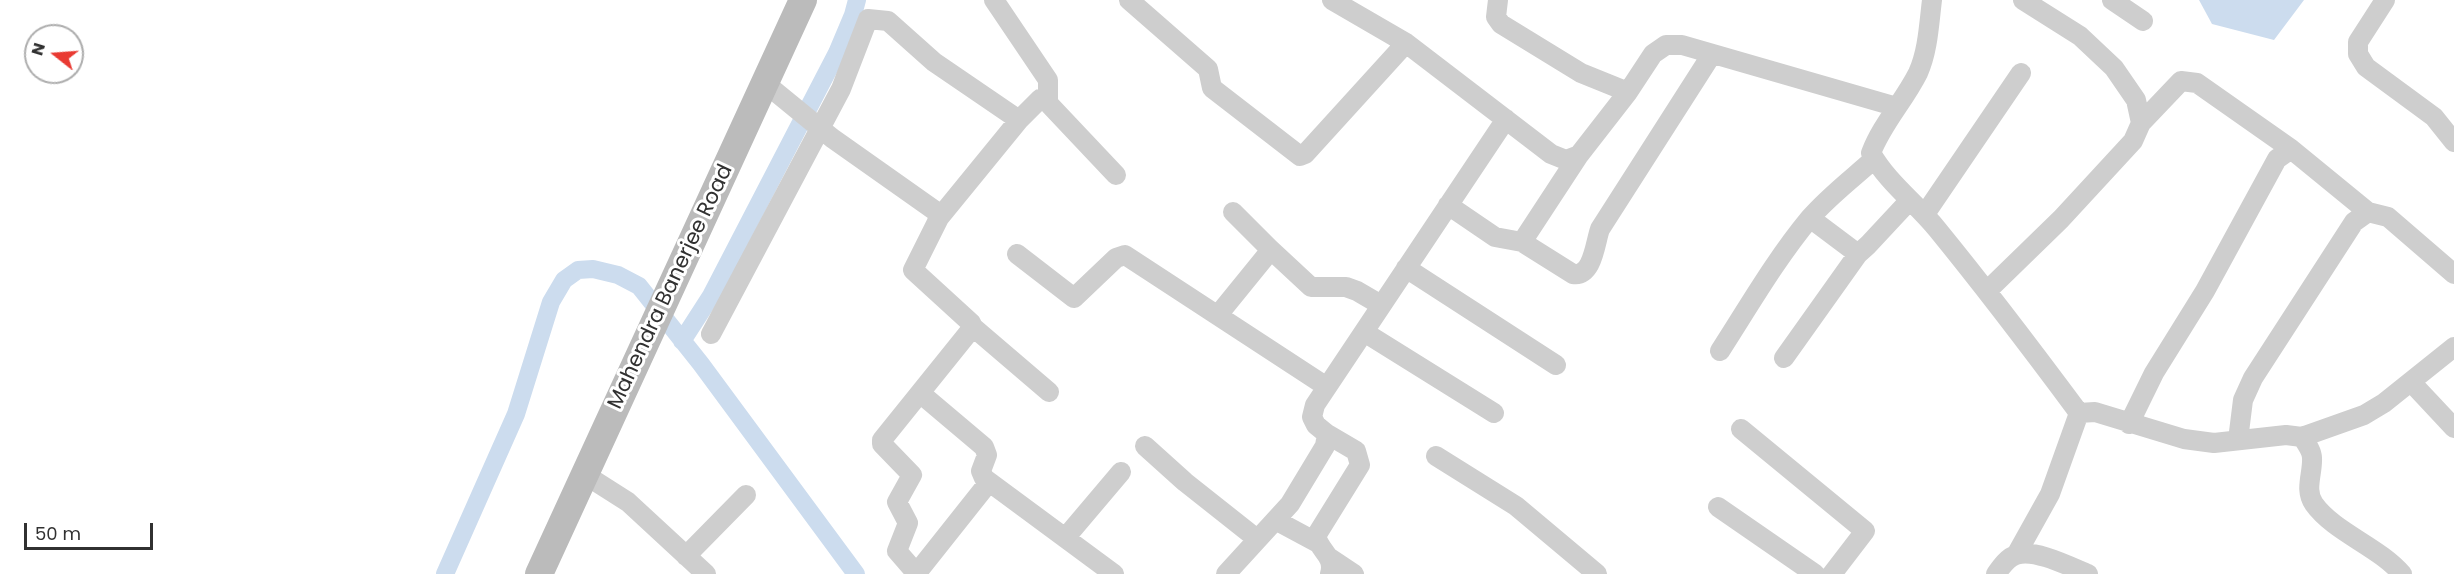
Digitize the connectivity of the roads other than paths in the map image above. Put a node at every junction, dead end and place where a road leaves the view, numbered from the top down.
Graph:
1 (803, 0) edge
2 (994, 0) edge
3 (1129, 0) edge
4 (1332, 0) edge
5 (1498, 0) edge
6 (1932, 0) edge
7 (2023, 0) edge
8 (2112, 0) edge
9 (2385, 0) edge
10 (2143, 21) dead end
11 (1406, 43) junction
12 (1712, 54) junction
13 (2021, 73) dead end
14 (765, 84) junction
15 (1628, 93) junction
16 (1048, 103) junction
17 (1897, 107) junction
18 (1506, 119) junction
19 (1019, 120) junction
20 (2141, 123) junction
21 (817, 126) junction
22 (2454, 142) edge
23 (2291, 149) junction
24 (1580, 155) junction
25 (1874, 159) junction
26 (1116, 175) dead end
27 (1909, 201) junction
28 (1448, 205) junction
29 (1233, 212) dead end
30 (2368, 212) junction
31 (1925, 214) junction
32 (939, 218) junction
33 (1810, 218) junction
34 (1521, 242) junction
35 (1269, 248) junction
36 (1858, 254) junction
37 (1017, 255) dead end
38 (1406, 268) junction
39 (2454, 274) edge
40 (1987, 291) junction
41 (1382, 305) junction
42 (1218, 315) junction
43 (973, 327) junction
44 (1364, 332) junction
45 (711, 334) dead end
46 (2454, 347) edge
47 (1720, 351) dead end
48 (1784, 358) dead end
49 (1556, 365) dead end
50 (2411, 382) junction
51 (1327, 387) junction
52 (1049, 392) dead end
53 (920, 393) junction
54 (1494, 413) dead end
55 (2079, 413) junction
56 (2129, 424) junction
57 (2454, 428) edge
58 (1741, 429) dead end
59 (1327, 434) junction
60 (2302, 437) junction
61 (2238, 440) junction
62 (1145, 446) dead end
63 (1436, 456) dead end
64 (1121, 472) dead end
65 (584, 474) junction
66 (989, 482) junction
67 (746, 495) dead end
68 (1718, 507) dead end
69 (1277, 521) junction
70 (1066, 537) junction
71 (1257, 538) junction
72 (2016, 555) junction
73 (686, 556) junction
74 (1326, 558) edge
75 (546, 571) edge
76 (1229, 573) edge
77 (706, 574) edge
78 (916, 574) edge
79 (1114, 574) edge
80 (1354, 574) edge
81 (1597, 574) edge
82 (1815, 574) edge
83 (1832, 574) edge
84 (1996, 574) edge
85 (2088, 574) edge
86 (2402, 574) edge

1 - 14 street, Mahendra Banerjee Road
2 - 16 street
3 - 11 street
4 - 11 street
5 - 15 street
6 - 17 street
7 - 20 street
8 - 10 street
9 - 22 street
11 - 18 street
12 - 15 street
12 - 17 street
12 - 34 street
13 - 31 street
14 - 21 street
14 - 65 street, Mahendra Banerjee Road
15 - 24 street
16 - 19 street
16 - 26 street
17 - 25 street
18 - 24 street
18 - 28 street
19 - 21 street
19 - 32 street
20 - 23 street
20 - 40 street
21 - 32 street
21 - 45 street
23 - 30 street
23 - 56 street
24 - 34 street
25 - 27 street
25 - 33 street
27 - 31 street
27 - 36 street
28 - 34 street
28 - 38 street
29 - 35 street
30 - 39 street
30 - 61 street
31 - 40 street
32 - 43 street
33 - 36 street
33 - 47 street
35 - 41 street
35 - 42 street
36 - 48 street
37 - 42 street
38 - 41 street
38 - 49 street
40 - 55 street
41 - 44 street
42 - 51 street
43 - 52 street
43 - 53 street
44 - 51 street
44 - 54 street
46 - 50 street
50 - 57 street
50 - 60 street
51 - 59 street
53 - 66 street
53 - 78 street
55 - 56 street
55 - 72 street
56 - 61 street
58 - 83 street
59 - 69 street
59 - 74 street
60 - 61 street
60 - 86 street
62 - 71 street
63 - 81 street
64 - 70 street
65 - 73 street
65 - 75 street, Mahendra Banerjee Road
66 - 70 street
66 - 78 street
67 - 73 street
68 - 82 street
69 - 71 street
69 - 74 street
70 - 79 street
71 - 76 street
72 - 84 street
72 - 85 street
73 - 77 street
74 - 80 street

